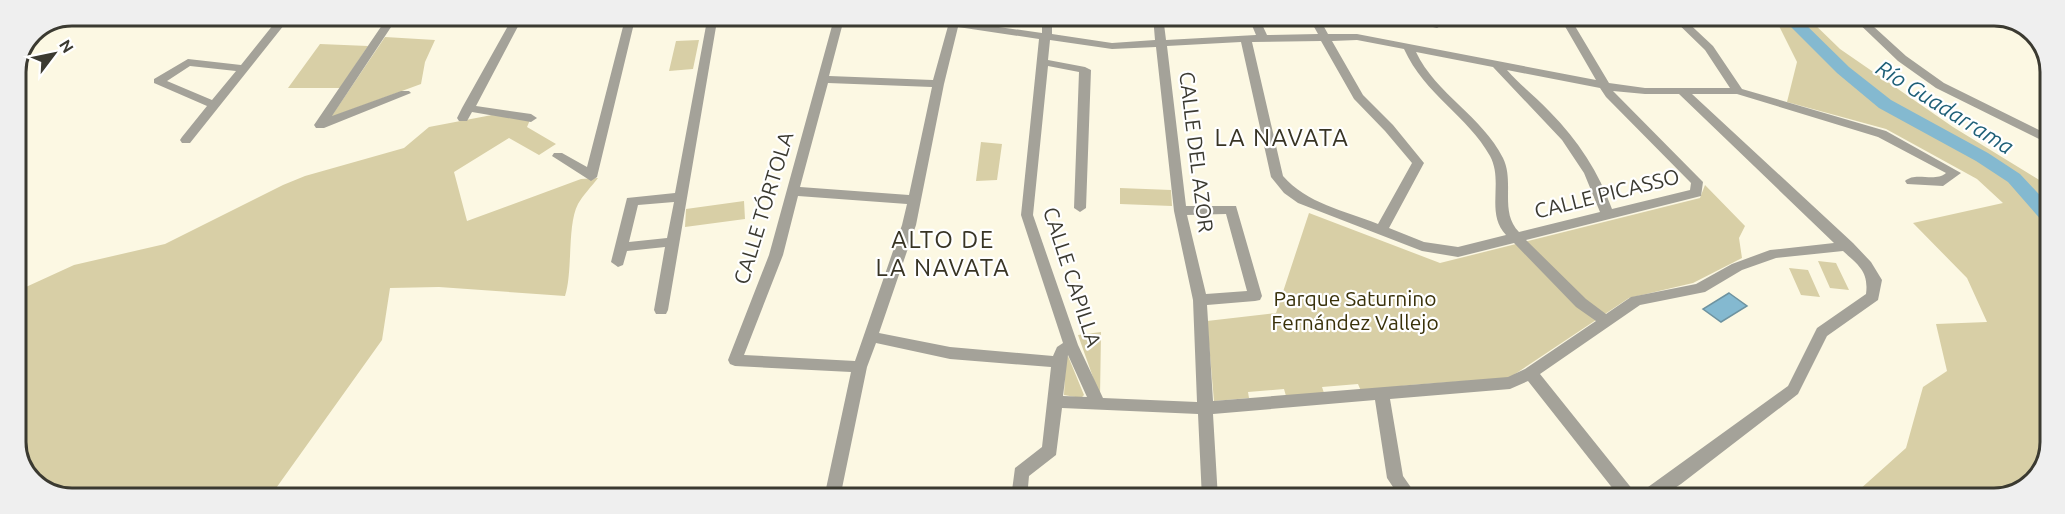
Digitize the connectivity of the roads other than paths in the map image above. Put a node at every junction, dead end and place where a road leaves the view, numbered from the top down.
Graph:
1 (278, 26) edge
2 (387, 26) edge
3 (513, 26) edge
4 (628, 26) edge
5 (711, 26) edge
6 (837, 26) edge
7 (953, 26) edge
8 (968, 26) edge
9 (1047, 26) edge
10 (1160, 26) edge
11 (1258, 26) edge
12 (1318, 26) edge
13 (1570, 26) edge
14 (1686, 26) edge
15 (1866, 26) edge
16 (1045, 37) junction
17 (1263, 38) junction
18 (1325, 38) junction
19 (1246, 39) junction
20 (1163, 44) junction
21 (1408, 47) junction
22 (1042, 62) junction
23 (1497, 65) junction
24 (244, 69) junction
25 (822, 78) junction
26 (938, 84) junction
27 (1603, 86) junction
28 (1682, 91) junction
29 (1737, 91) junction
30 (405, 93) dead end
31 (214, 105) junction
32 (531, 118) dead end
33 (2039, 133) edge
34 (186, 140) dead end
35 (558, 156) dead end
36 (1911, 181) dead end
37 (793, 191) junction
38 (681, 197) junction
39 (914, 200) junction
40 (1080, 208) dead end
41 (1180, 211) junction
42 (1608, 215) junction
43 (1381, 230) junction
44 (1517, 238) junction
45 (673, 242) junction
46 (1848, 246) junction
47 (621, 247) junction
48 (618, 262) dead end
49 (1200, 300) junction
50 (661, 310) dead end
51 (1607, 322) junction
52 (869, 336) junction
53 (1071, 345) junction
54 (1059, 362) junction
55 (860, 367) junction
56 (1530, 373) junction
57 (1382, 395) junction
58 (1056, 402) junction
59 (1098, 404) junction
60 (1206, 408) junction
61 (834, 488) edge
62 (1020, 488) edge
63 (1210, 488) edge
64 (1403, 488) edge
65 (1622, 488) edge
66 (1662, 488) edge

1 - 24 street
2 - 30 street
3 - 32 street
4 - 35 street
5 - 38 street
6 - 25 street, CALLE TÓRTOLA
7 - 26 street
8 - 16 street
9 - 16 street, CALLE CAPILLA
10 - 20 street, CALLE DEL AZOR
11 - 17 street
12 - 18 street
13 - 27 street, CALLE PICASSO
14 - 29 street
15 - 33 street
16 - 20 street
16 - 22 street, CALLE CAPILLA
17 - 18 street
17 - 19 street
18 - 21 street
18 - 43 street
19 - 20 street
19 - 43 street, CALLE PICASSO
20 - 41 street, CALLE DEL AZOR
21 - 23 street
21 - 44 street
22 - 40 street
22 - 53 street, CALLE CAPILLA
23 - 27 street
23 - 42 street
24 - 31 street
24 - 31 street
25 - 26 street
25 - 37 street, CALLE TÓRTOLA
26 - 39 street
27 - 28 street
27 - 42 street, CALLE PICASSO
28 - 29 street
28 - 46 street
29 - 36 street
31 - 34 street
37 - 39 street
37 - 55 street, CALLE TÓRTOLA
38 - 45 street
38 - 47 street
39 - 52 street
41 - 49 street, CALLE DEL AZOR
41 - 49 street
42 - 44 street, CALLE PICASSO
43 - 44 street, CALLE PICASSO
44 - 51 street
45 - 47 street
45 - 50 street
46 - 51 street
46 - 66 street
47 - 48 street
49 - 60 street, CALLE DEL AZOR
51 - 56 street
52 - 54 street
52 - 55 street
53 - 54 street
53 - 59 street, CALLE CAPILLA
54 - 58 street
55 - 61 street
56 - 57 street
56 - 65 street
57 - 60 street
57 - 64 street
58 - 59 street
58 - 62 street
59 - 60 street
60 - 63 street, CALLE DEL AZOR

